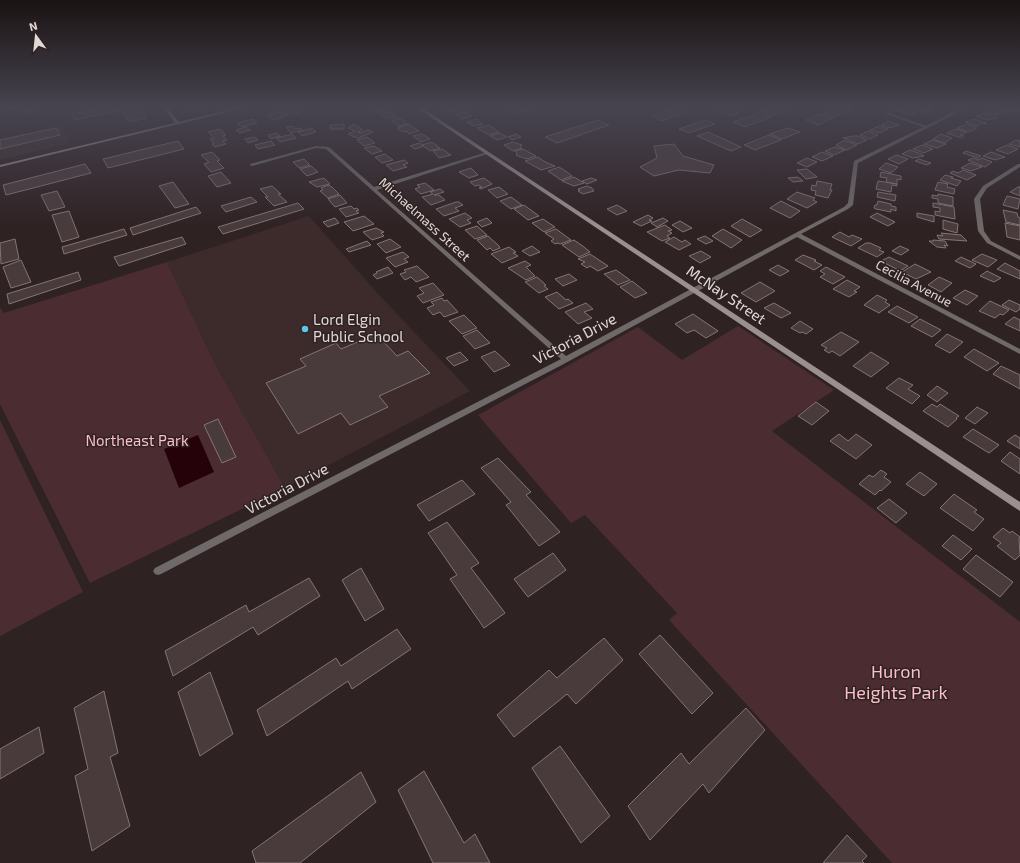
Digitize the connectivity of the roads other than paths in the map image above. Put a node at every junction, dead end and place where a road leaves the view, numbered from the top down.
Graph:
1 (84, 146) edge
2 (475, 146) edge
3 (887, 146) edge
4 (485, 153) junction
5 (1020, 165) edge
6 (0, 166) edge
7 (256, 170) dead end
8 (374, 189) junction
9 (798, 235) junction
10 (1020, 258) edge
11 (694, 290) junction
12 (1020, 352) edge
13 (565, 359) junction
14 (1020, 507) edge
15 (158, 571) dead end

1 - 6 street
2 - 4 street, McNay Street
3 - 9 street, Victoria Drive
4 - 8 street
4 - 11 street, McNay Street
5 - 10 street
7 - 8 street, Michaelmass Street
8 - 13 street, Michaelmass Street
9 - 11 street, Victoria Drive
9 - 12 street, Cecilia Avenue
11 - 13 street, Victoria Drive
11 - 14 street, McNay Street
13 - 15 street, Victoria Drive

